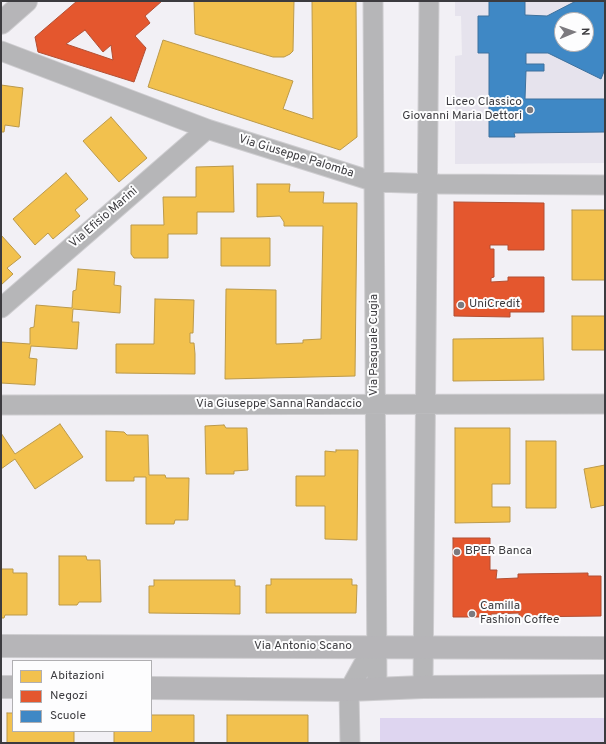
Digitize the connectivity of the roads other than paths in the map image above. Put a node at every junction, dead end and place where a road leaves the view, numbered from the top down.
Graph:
1 (26, 1) edge
2 (373, 1) edge
3 (429, 1) edge
4 (1, 23) edge
5 (1, 51) edge
6 (207, 129) junction
7 (375, 182) junction
8 (428, 184) junction
9 (605, 185) edge
10 (1, 308) edge
11 (605, 404) edge
12 (1, 405) edge
13 (375, 405) junction
14 (426, 405) junction
15 (1, 646) edge
16 (423, 647) junction
17 (377, 648) junction
18 (605, 648) edge
19 (605, 686) edge
20 (1, 687) edge
21 (12, 687) edge
22 (423, 687) junction
23 (152, 688) edge
24 (377, 689) junction
25 (349, 690) junction
26 (350, 743) edge

1 - 4 street
2 - 7 street, Via Pasquale Cugia
3 - 8 street
5 - 6 street, Via Giuseppe Palomba
6 - 7 street, Via Giuseppe Palomba
6 - 10 street, Via Efisio Marini
7 - 8 street, Via Giuseppe Palomba
7 - 13 street, Via Pasquale Cugia
8 - 9 street, Via Giuseppe Palomba
8 - 14 street
11 - 14 street, Via Giuseppe Sanna Randaccio
12 - 13 street, Via Giuseppe Sanna Randaccio
13 - 14 street, Via Giuseppe Sanna Randaccio
13 - 17 street, Via Pasquale Cugia
14 - 16 street
15 - 17 street, Via Antonio Scano
16 - 17 street, Via Antonio Scano
16 - 18 street, Via Antonio Scano
16 - 22 street
17 - 24 street, Via Pasquale Cugia
17 - 25 street
19 - 22 street
20 - 21 street
22 - 24 street
23 - 25 street
24 - 25 street
25 - 26 street

